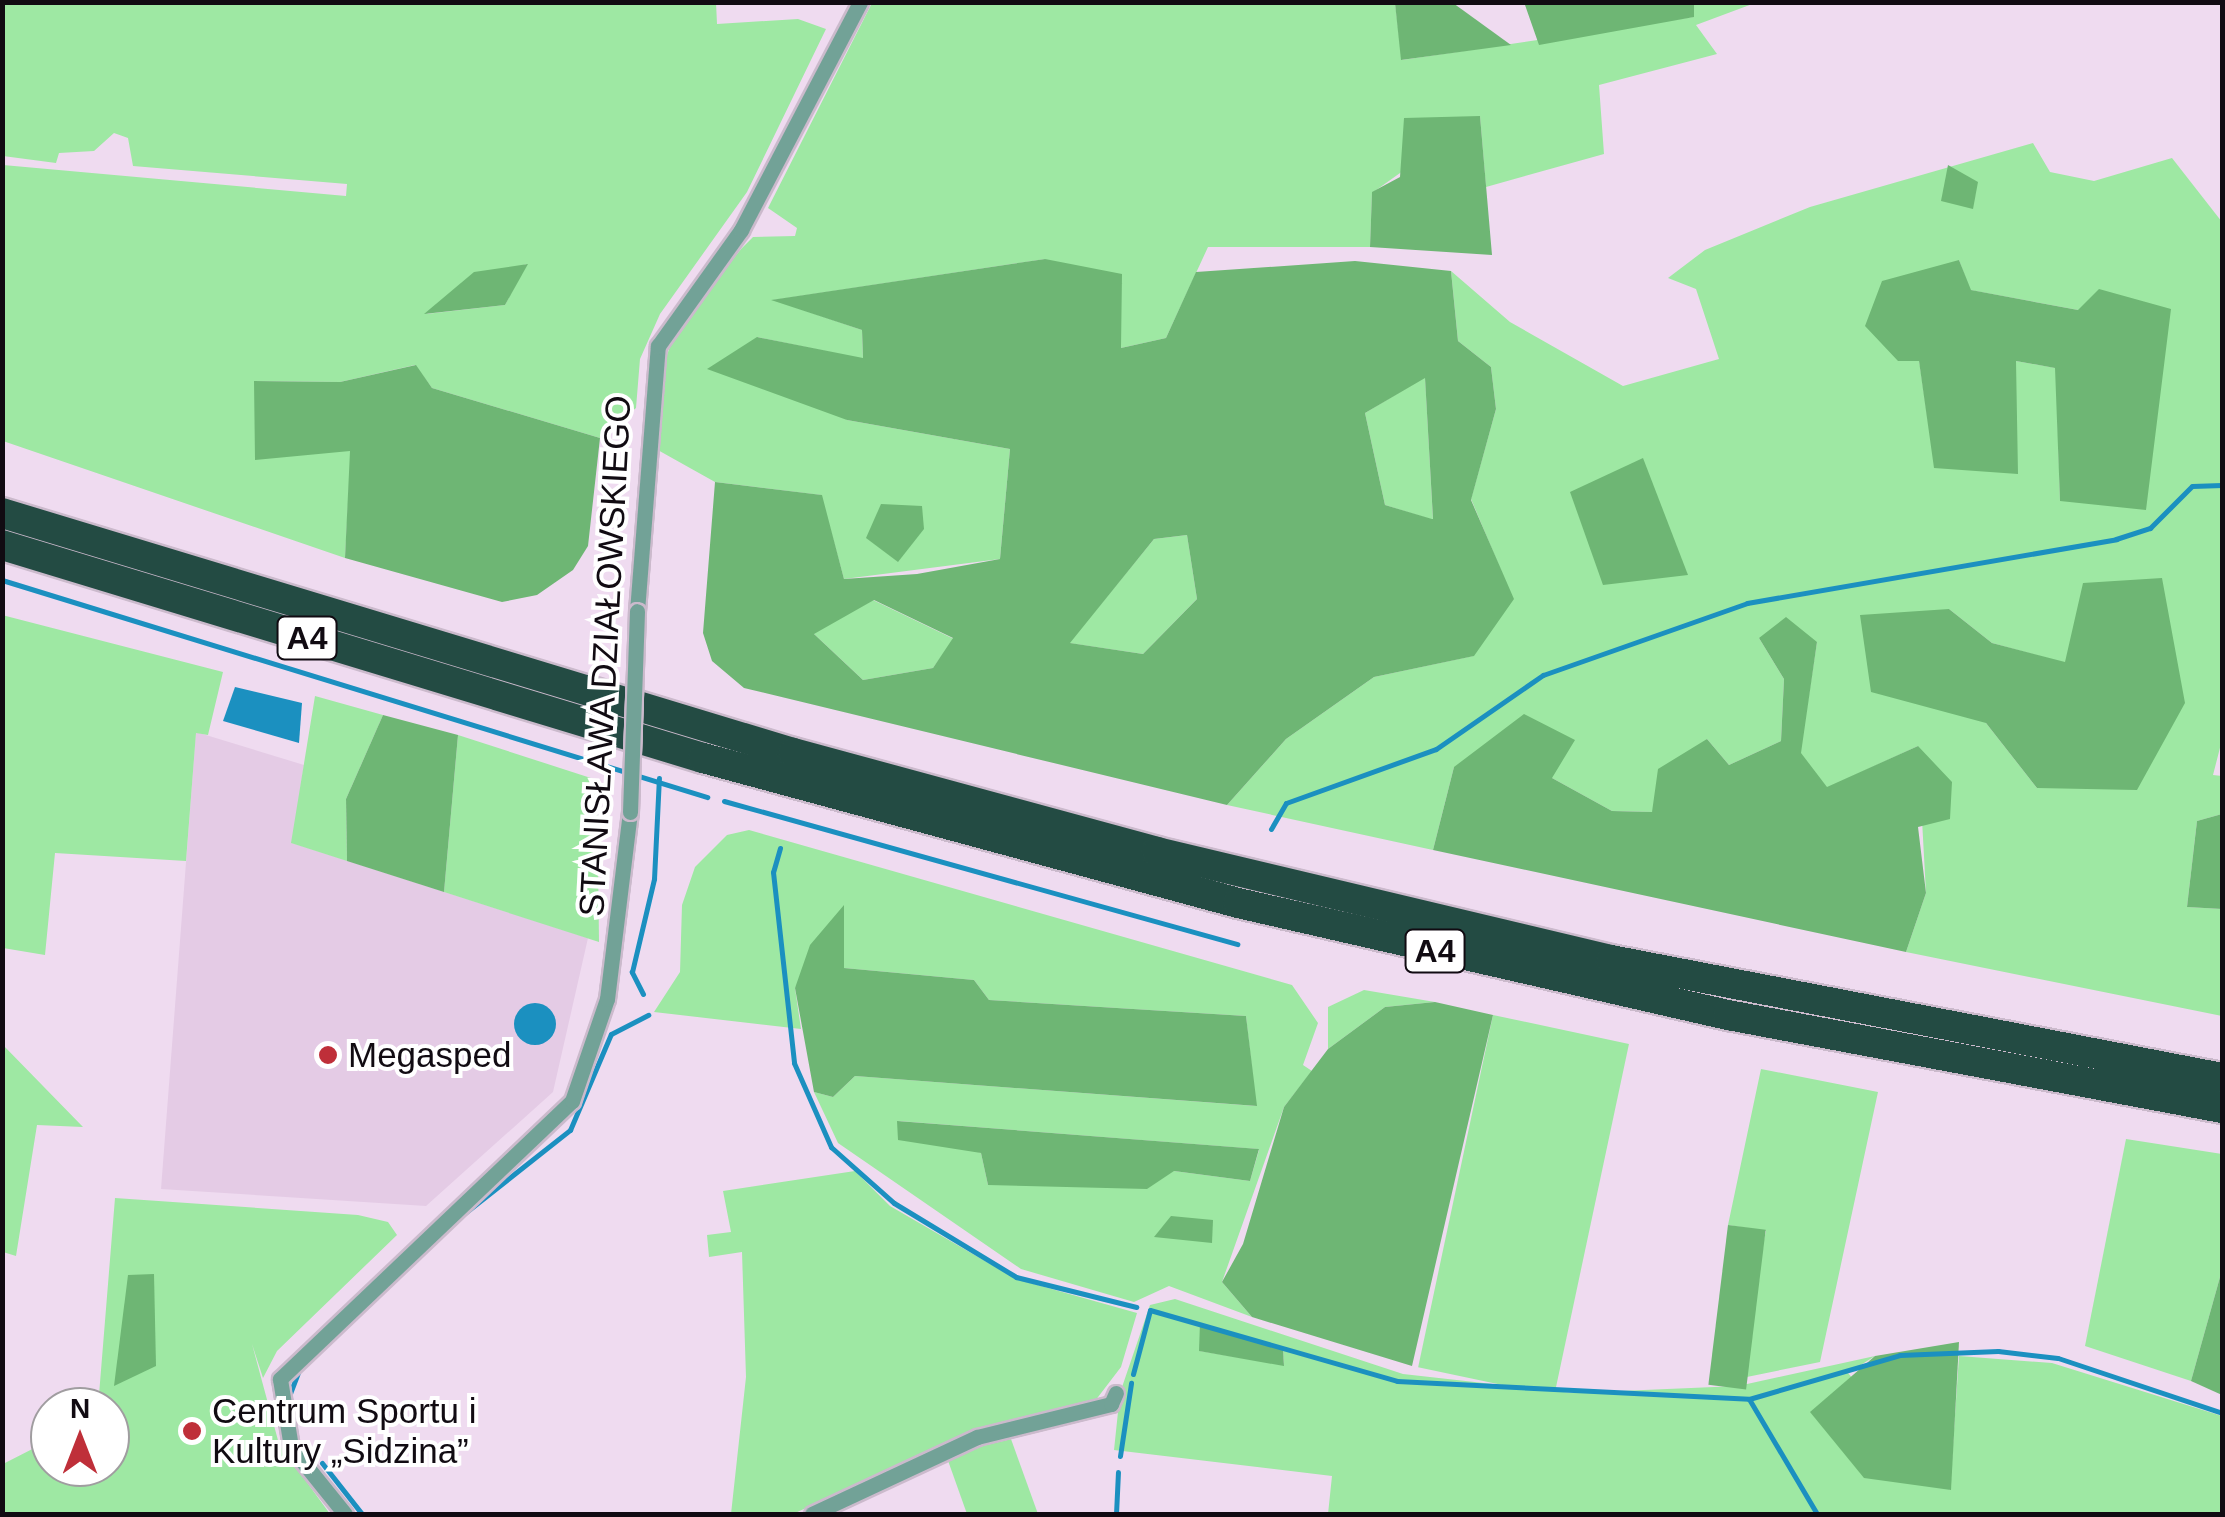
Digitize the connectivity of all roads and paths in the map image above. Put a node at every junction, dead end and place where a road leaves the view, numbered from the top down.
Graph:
1 (860, 2) edge
2 (2, 513) edge
3 (2, 545) edge
4 (2222, 1078) edge
5 (2222, 1108) edge
6 (1116, 1393) dead end
7 (345, 1514) edge
8 (812, 1514) edge

1 - 7 street, STANISŁAWA DZIAŁOWSKIEGO, bridge
2 - 4 highway, A4
3 - 5 highway, A4
6 - 8 street

